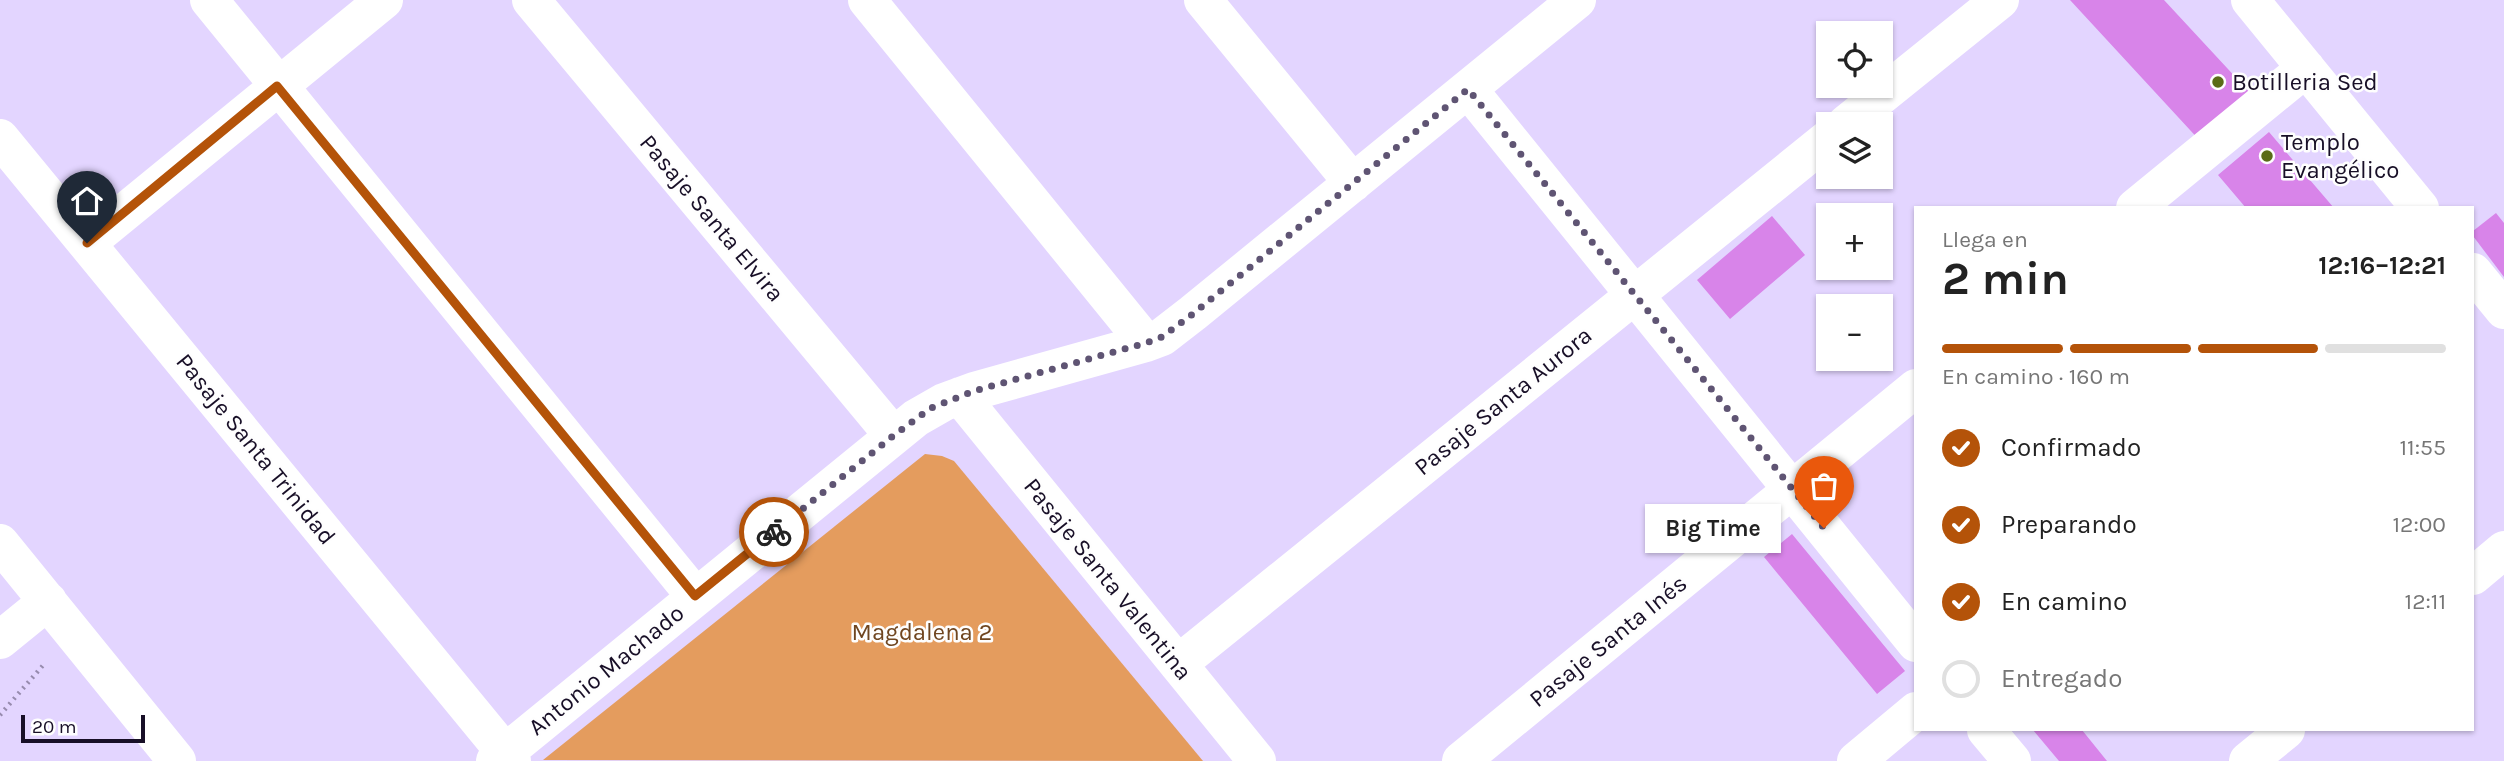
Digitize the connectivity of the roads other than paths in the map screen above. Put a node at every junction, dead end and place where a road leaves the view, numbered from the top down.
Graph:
1 (209, 0) edge
2 (384, 0) edge
3 (531, 0) edge
4 (867, 0) edge
5 (1203, 0) edge
6 (1577, 0) edge
7 (2000, 0) edge
8 (2250, 0) edge
9 (1536, 13) edge
10 (2306, 68) junction
11 (277, 86) junction
12 (1468, 89) junction
13 (1861, 112) edge
14 (0, 138) edge
15 (1816, 149) edge
16 (1353, 183) junction
17 (2137, 206) edge
18 (2418, 206) edge
19 (87, 243) junction
20 (2474, 273) edge
21 (1635, 295) junction
22 (2504, 310) edge
23 (1146, 343) junction
24 (1914, 390) edge
25 (960, 396) junction
26 (893, 436) junction
27 (1793, 489) junction
28 (0, 542) edge
29 (2504, 550) edge
30 (2474, 575) edge
31 (695, 596) junction
32 (48, 601) junction
33 (0, 640) edge
34 (1914, 640) edge
35 (1178, 664) junction
36 (1914, 712) edge
37 (1987, 731) edge
38 (2285, 731) edge
39 (504, 758) edge
40 (1249, 758) edge
41 (177, 761) edge
42 (1461, 761) edge
43 (1856, 761) edge
44 (2012, 761) edge
45 (2248, 761) edge

1 - 11 street
2 - 11 street
3 - 26 street, Pasaje Santa Elvira
4 - 23 street
5 - 16 street
6 - 9 street, Antonio Machado
7 - 13 street
8 - 10 street
9 - 12 street, Antonio Machado
10 - 17 street
10 - 18 street
11 - 19 street
11 - 31 street
12 - 16 street, Antonio Machado
12 - 21 street
14 - 19 street, Pasaje Santa Trinidad
15 - 21 street, Pasaje Santa Aurora
16 - 23 street, Antonio Machado
19 - 39 street, Pasaje Santa Trinidad
20 - 22 street
21 - 27 street
21 - 35 street, Pasaje Santa Aurora
23 - 25 street, Antonio Machado
24 - 27 street, Pasaje Santa Inés
25 - 26 street, Antonio Machado
25 - 35 street, Pasaje Santa Valentina
26 - 31 street, Antonio Machado
27 - 34 street
27 - 42 street, Pasaje Santa Inés
28 - 32 street
29 - 30 street
31 - 39 street, Antonio Machado
32 - 33 street
32 - 41 street
35 - 40 street, Pasaje Santa Valentina
36 - 43 street
37 - 44 street
38 - 45 street

